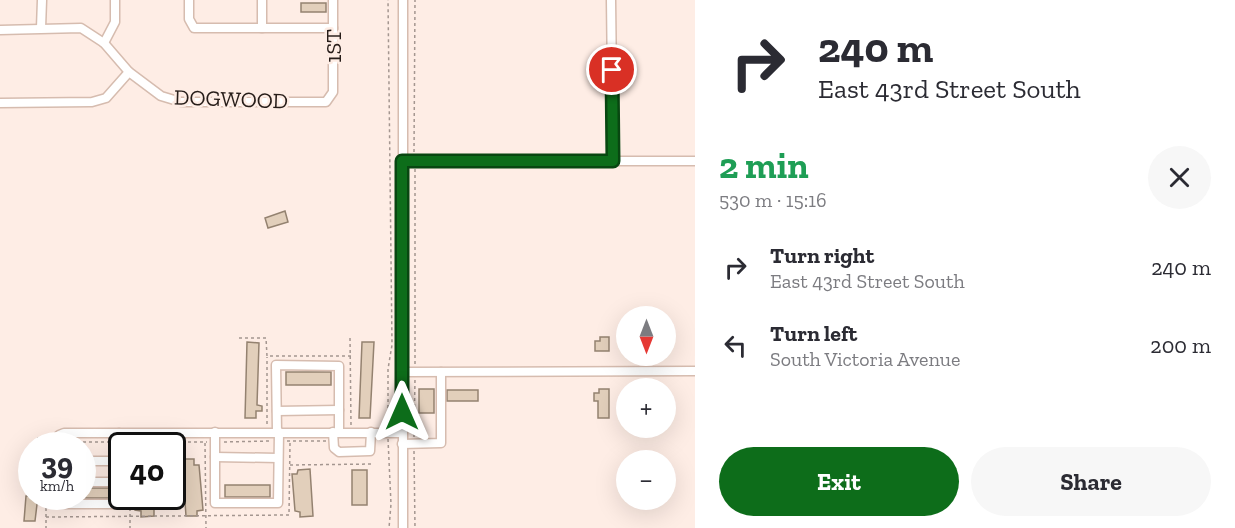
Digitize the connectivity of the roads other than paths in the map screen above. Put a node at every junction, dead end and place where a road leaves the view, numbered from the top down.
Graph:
1 (42, 0) edge
2 (115, 0) edge
3 (189, 0) edge
4 (262, 0) edge
5 (333, 0) edge
6 (403, 0) edge
7 (611, 0) edge
8 (41, 28) junction
9 (262, 28) junction
10 (333, 28) junction
11 (0, 30) edge
12 (104, 43) junction
13 (129, 72) junction
14 (333, 92) joint
15 (0, 103) edge
16 (402, 161) junction
17 (613, 161) junction
18 (695, 161) edge
19 (695, 371) edge
20 (402, 372) junction
21 (441, 372) junction
22 (339, 410) junction
23 (277, 411) junction
24 (186, 432) edge
25 (215, 432) junction
26 (278, 432) junction
27 (336, 432) junction
28 (371, 432) junction
29 (402, 433) junction
30 (402, 444) junction
31 (215, 457) junction
32 (278, 458) junction
33 (403, 528) edge

1 - 8 street
2 - 12 street
3 - 9 street
4 - 9 street
5 - 10 street, 1ST
6 - 16 street
7 - 17 street
8 - 11 street
8 - 12 street
9 - 10 street
10 - 14 street, 1ST
12 - 13 street
13 - 14 street, DOGWOOD
13 - 15 street
16 - 17 street
16 - 20 street
17 - 18 street
19 - 21 street
20 - 21 street
20 - 29 street
21 - 30 street
22 - 23 street
22 - 23 street
22 - 27 street
23 - 26 street
24 - 25 street
25 - 26 street
25 - 31 street
26 - 27 street
26 - 32 street
27 - 28 street
27 - 28 street
28 - 29 street
29 - 30 street
30 - 33 street
31 - 32 street
31 - 32 street

